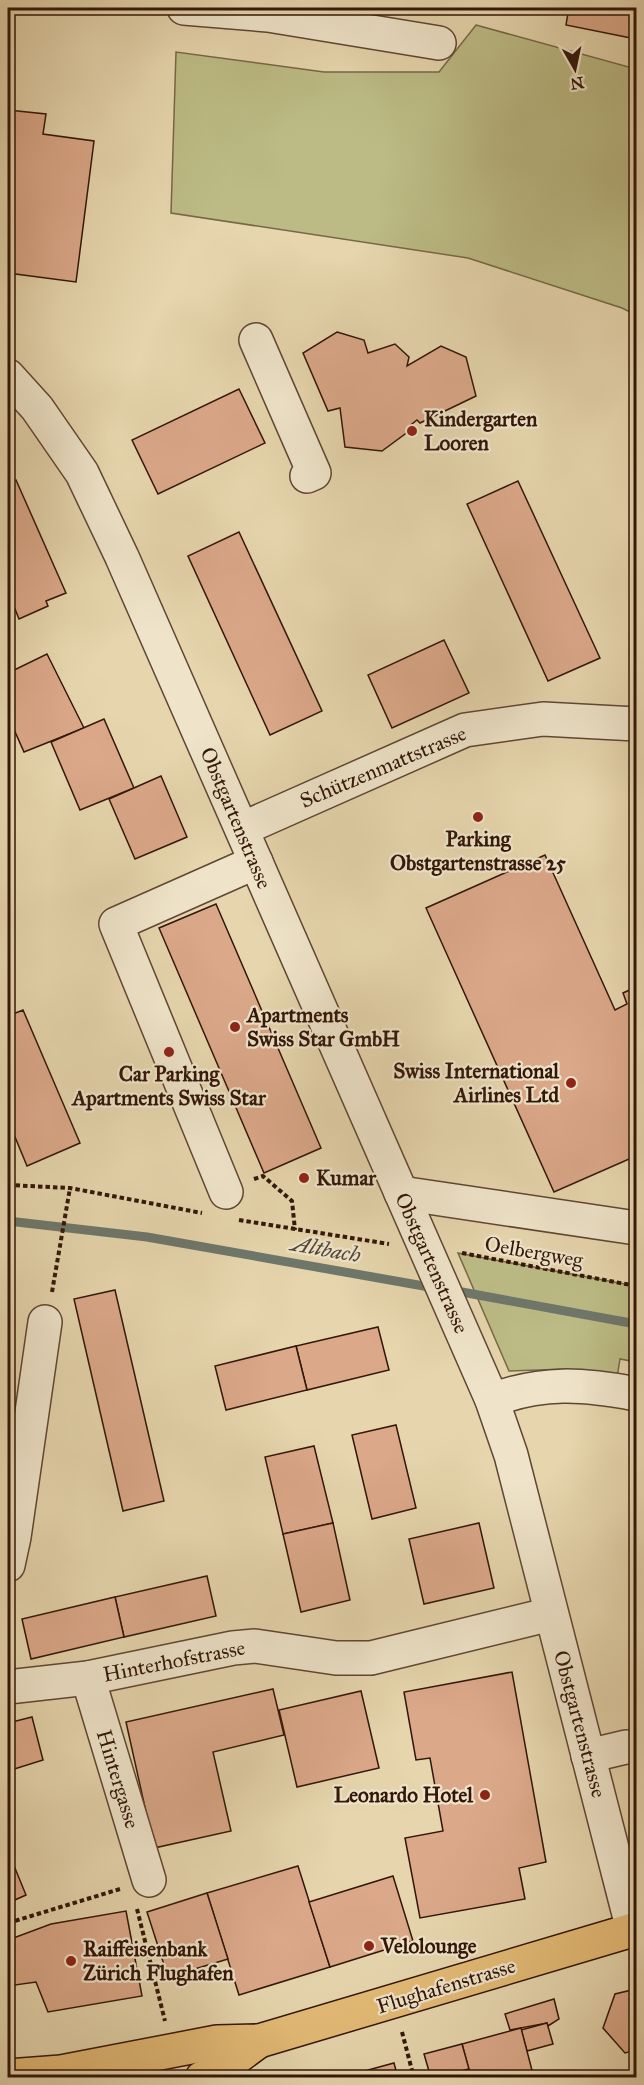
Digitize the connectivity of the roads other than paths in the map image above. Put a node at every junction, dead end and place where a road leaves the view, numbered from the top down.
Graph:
1 (184, 8) edge
2 (439, 43) dead end
3 (256, 340) dead end
4 (8, 376) edge
5 (307, 476) dead end
6 (636, 724) edge
7 (242, 829) junction
8 (256, 862) junction
9 (226, 1192) road end
10 (401, 1193) junction
11 (636, 1228) edge
12 (45, 1322) road end
13 (636, 1394) edge
14 (492, 1400) junction
15 (8, 1565) edge
16 (550, 1614) junction
17 (88, 1678) junction
18 (8, 1687) edge
19 (636, 1747) edge
20 (588, 1756) junction
21 (140, 1883) road end
22 (635, 1930) edge
23 (259, 2042) junction
24 (8, 2076) edge
25 (202, 2078) edge

1 - 2 street
3 - 5 street
4 - 7 street, Obstgartenstrasse
6 - 7 street, Schützenmattstrasse
7 - 8 street, Obstgartenstrasse
8 - 9 street
8 - 10 street, Obstgartenstrasse
10 - 11 street
10 - 14 street, Obstgartenstrasse
12 - 15 street
13 - 14 street
14 - 16 street, Obstgartenstrasse
16 - 17 street, Hinterhofstrasse
16 - 20 street, Obstgartenstrasse
17 - 18 street, Hinterhofstrasse
17 - 21 street, Hintergasse
19 - 20 street
20 - 22 street, Obstgartenstrasse
22 - 23 main road, Flughafenstrasse
23 - 24 main road, Flughafenstrasse
23 - 25 main road, Flughafenstrasse

